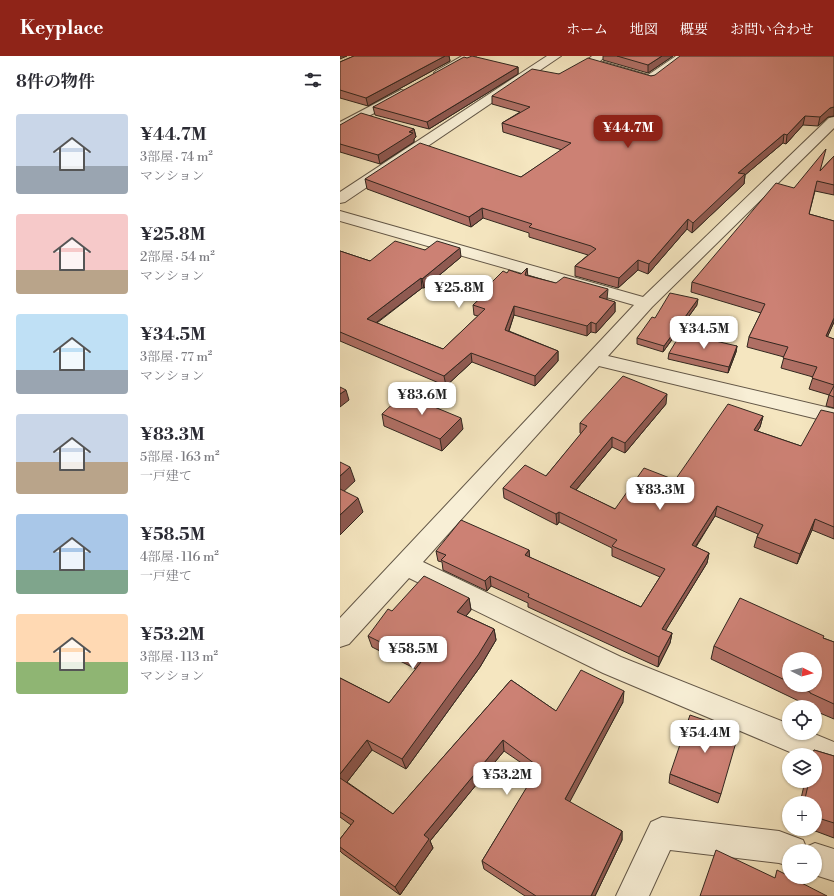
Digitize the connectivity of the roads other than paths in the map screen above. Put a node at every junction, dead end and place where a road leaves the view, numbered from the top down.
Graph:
1 (555, 56) edge
2 (600, 56) edge
3 (683, 56) edge
4 (475, 57) edge
5 (518, 67) edge
6 (532, 70) junction
7 (429, 79) edge
8 (408, 90) edge
9 (340, 110) edge
10 (360, 116) junction
11 (375, 120) edge
12 (834, 122) edge
13 (340, 127) edge
14 (419, 133) dead end
15 (434, 137) junction
16 (340, 199) edge
17 (340, 216) edge
18 (646, 303) junction
19 (593, 360) junction
20 (834, 416) edge
21 (405, 565) junction
22 (340, 636) edge
23 (834, 756) edge
24 (782, 848) edge
25 (822, 861) edge
26 (834, 865) edge
27 (632, 896) edge

1 - 6 street
2 - 3 street
4 - 7 street
5 - 6 street
6 - 15 street
8 - 10 street
9 - 10 street
10 - 11 street
10 - 13 street
12 - 18 street
14 - 15 street
15 - 16 street
17 - 18 street
18 - 19 street
19 - 20 street
19 - 21 street
21 - 22 street
21 - 23 street
24 - 27 street
25 - 26 street

